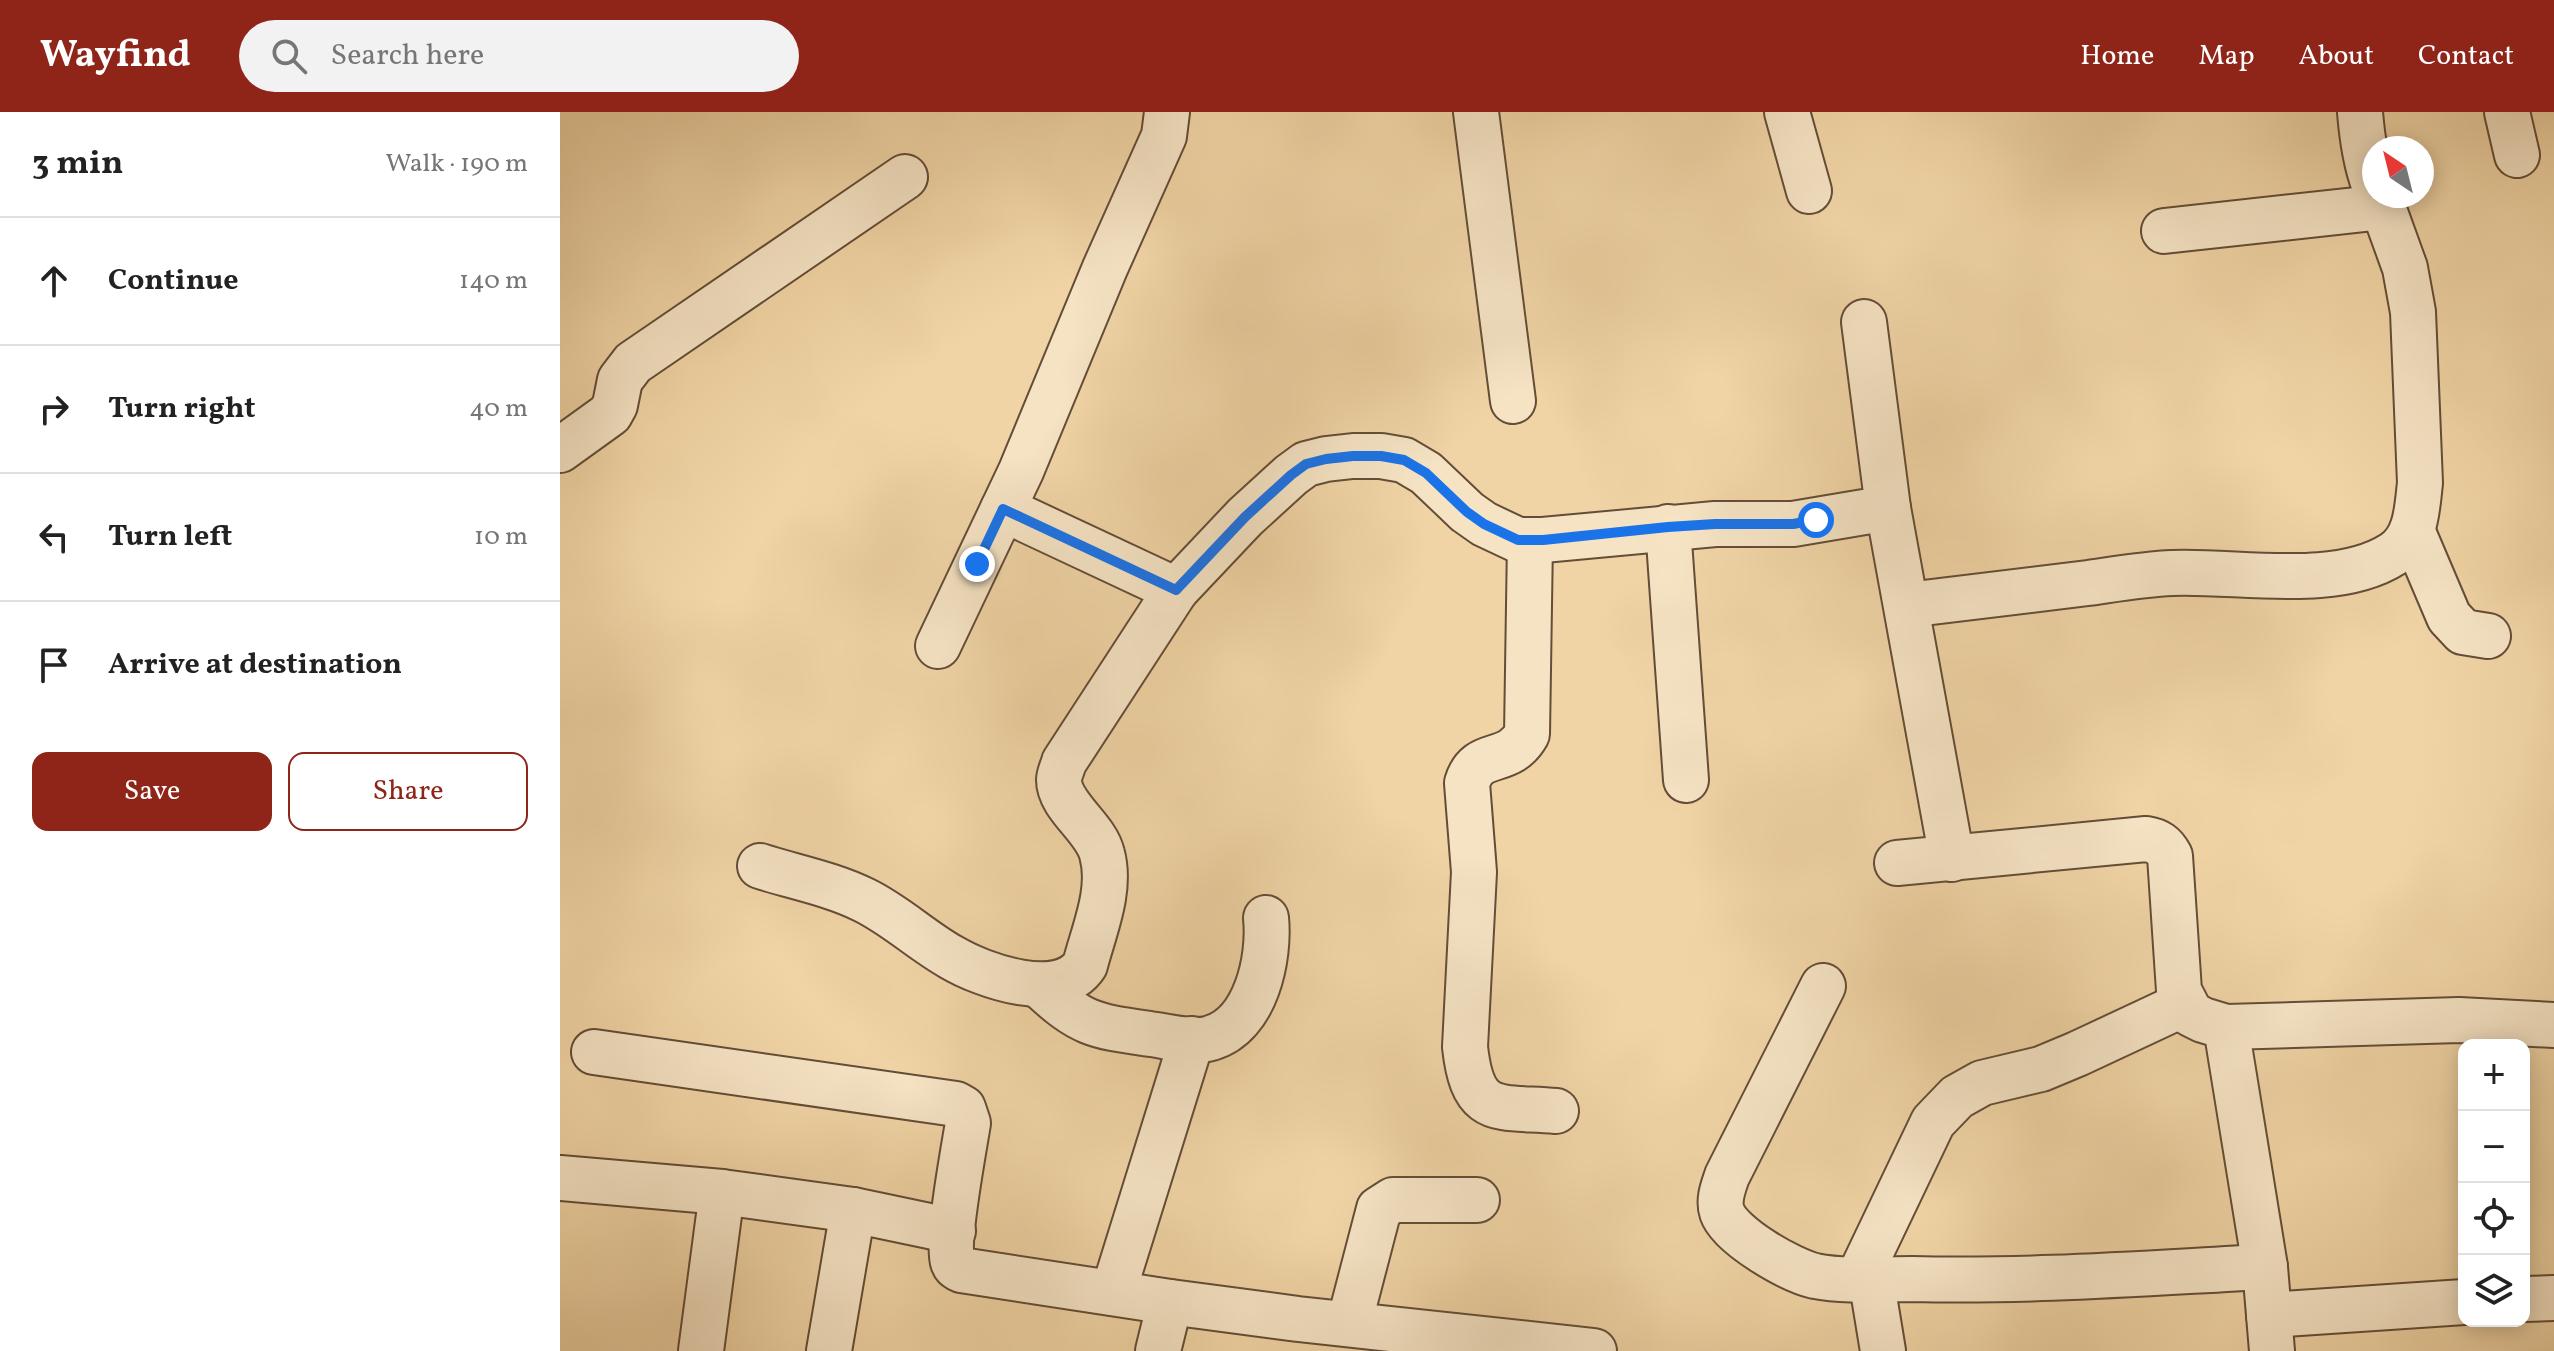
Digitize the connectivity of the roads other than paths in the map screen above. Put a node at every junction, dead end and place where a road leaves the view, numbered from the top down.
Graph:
1 (1167, 112) edge
2 (1476, 112) edge
3 (1787, 112) edge
4 (2360, 112) edge
5 (2507, 112) edge
6 (2362, 139) edge
7 (2517, 155) dead end
8 (905, 177) dead end
9 (1809, 191) dead end
10 (2362, 199) edge
11 (2383, 208) edge
12 (2164, 231) dead end
13 (1864, 322) dead end
14 (1513, 401) dead end
15 (560, 450) edge
16 (1888, 508) junction
17 (1003, 509) junction
18 (1668, 527) junction
19 (2412, 530) junction
20 (1530, 541) junction
21 (1176, 590) junction
22 (1907, 605) junction
23 (2488, 636) dead end
24 (938, 646) dead end
25 (1686, 780) dead end
26 (1952, 859) junction
27 (1897, 863) dead end
28 (760, 866) dead end
29 (1266, 918) dead end
30 (1040, 986) junction
31 (1823, 986) dead end
32 (2184, 1004) junction
33 (2554, 1025) edge
34 (2226, 1027) junction
35 (1192, 1039) junction
36 (594, 1052) dead end
37 (1556, 1111) dead end
38 (560, 1178) edge
39 (722, 1192) junction
40 (1477, 1200) dead end
41 (853, 1210) junction
42 (953, 1231) junction
43 (2265, 1267) junction
44 (1865, 1279) junction
45 (1113, 1293) junction
46 (2554, 1298) edge
47 (2530, 1299) edge
48 (1170, 1302) junction
49 (2458, 1303) edge
50 (1349, 1324) junction
51 (2271, 1333) edge
52 (1295, 1335) edge
53 (701, 1351) edge
54 (829, 1351) edge
55 (1158, 1351) edge
56 (1594, 1351) edge
57 (1883, 1351) edge

1 - 17 street
2 - 14 street
3 - 9 street
4 - 6 street
5 - 7 street
8 - 15 street
10 - 12 street
11 - 19 street
13 - 16 street
16 - 18 street
16 - 22 street
17 - 21 street
17 - 24 street
18 - 20 street
18 - 25 street
19 - 22 street
19 - 23 street
20 - 21 street
20 - 37 street
21 - 30 street
22 - 26 street
26 - 27 street
26 - 32 street
28 - 30 street
29 - 35 street
30 - 35 street
31 - 44 street
32 - 34 street
32 - 44 street
33 - 34 street
34 - 43 street
35 - 45 street
36 - 42 street
38 - 39 street
39 - 41 street
39 - 53 street
40 - 50 street
41 - 42 street
41 - 54 street
42 - 45 street
43 - 44 street
43 - 51 street
44 - 57 street
45 - 48 street
46 - 47 street
48 - 52 street
48 - 55 street
49 - 51 street
50 - 52 street
50 - 56 street

